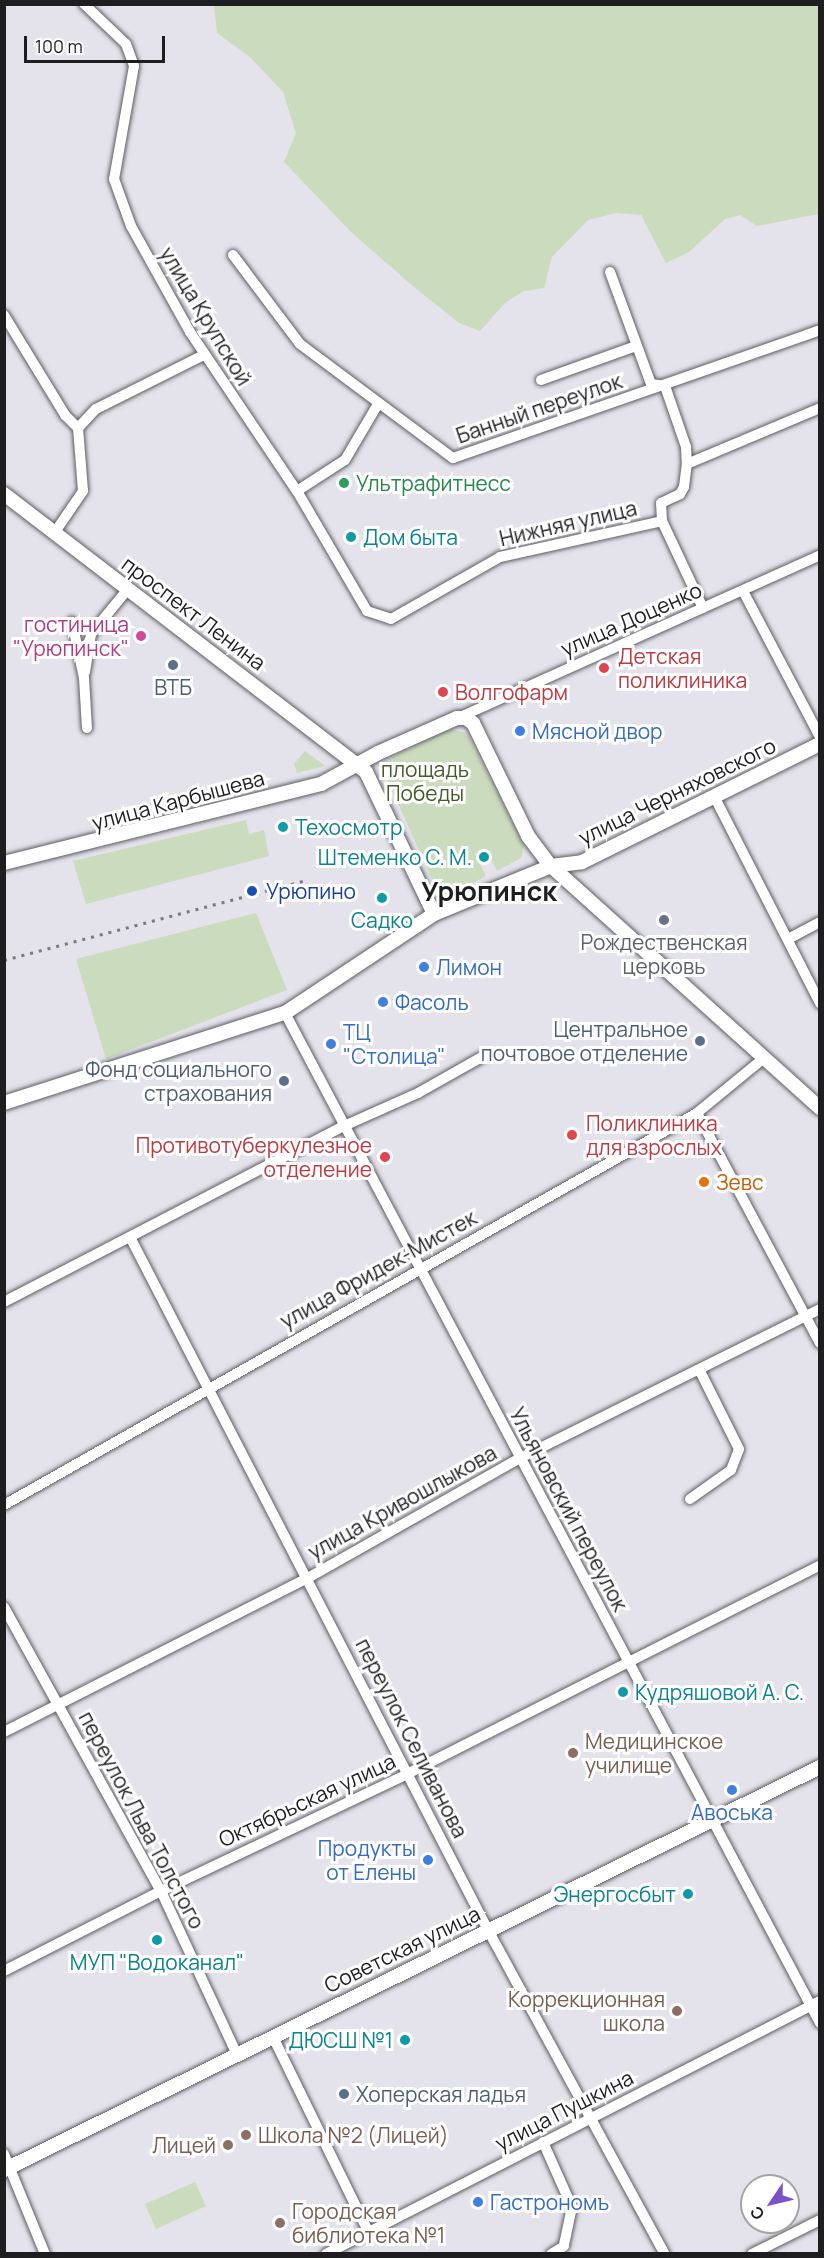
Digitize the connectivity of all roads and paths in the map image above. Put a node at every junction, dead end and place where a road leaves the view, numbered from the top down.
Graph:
1 (84, 4) edge
2 (233, 255) dead end
3 (610, 272) dead end
4 (4, 315) edge
5 (819, 330) edge
6 (636, 346) junction
7 (204, 355) junction
8 (541, 380) dead end
9 (665, 386) junction
10 (378, 404) junction
11 (819, 408) edge
12 (78, 428) junction
13 (687, 464) junction
14 (297, 491) junction
15 (4, 494) edge
16 (662, 521) junction
17 (55, 532) junction
18 (819, 555) edge
19 (128, 589) junction
20 (743, 591) junction
21 (703, 608) junction
22 (391, 619) joint
23 (72, 622) dead end
24 (84, 678) junction
25 (457, 718) junction
26 (87, 729) dead end
27 (819, 737) edge
28 (819, 744) edge
29 (358, 765) junction
30 (714, 796) junction
31 (4, 863) edge
32 (551, 866) junction
33 (434, 914) junction
34 (819, 922) edge
35 (788, 939) junction
36 (819, 1003) edge
37 (285, 1013) junction
38 (482, 1057) dead end
39 (764, 1058) junction
40 (4, 1103) edge
41 (819, 1108) edge
42 (697, 1113) junction
43 (344, 1125) junction
44 (130, 1237) junction
45 (420, 1267) junction
46 (4, 1302) edge
47 (819, 1309) edge
48 (805, 1316) junction
49 (819, 1343) edge
50 (700, 1371) junction
51 (208, 1386) junction
52 (520, 1458) junction
53 (690, 1499) dead end
54 (4, 1505) edge
55 (819, 1565) edge
56 (308, 1578) junction
57 (4, 1607) edge
58 (627, 1662) junction
59 (59, 1703) junction
60 (4, 1732) edge
61 (819, 1767) edge
62 (409, 1773) junction
63 (709, 1821) junction
64 (161, 1891) junction
65 (488, 1930) junction
66 (4, 1971) edge
67 (815, 2003) edge
68 (819, 2023) edge
69 (273, 2037) junction
70 (237, 2055) junction
71 (590, 2118) junction
72 (543, 2142) junction
73 (6, 2164) edge
74 (819, 2220) edge
75 (368, 2231) junction
76 (332, 2252) edge
77 (45, 2253) edge
78 (551, 2253) edge
79 (664, 2253) edge
80 (752, 2253) edge

1 - 7 street, улица Крупской
2 - 10 street, Банный переулок
3 - 6 street
4 - 12 street
5 - 9 street, Банный переулок
6 - 8 street
6 - 9 street
7 - 12 street
7 - 14 street, улица Крупской
9 - 10 street, Банный переулок
9 - 13 street
10 - 14 street
11 - 13 street
12 - 17 street
13 - 16 street, Нижняя улица
14 - 22 street, улица Крупской
15 - 17 main road, проспект Ленина
16 - 21 street
16 - 22 street, Нижняя улица
17 - 19 main road, проспект Ленина
18 - 20 street, улица Доценко
19 - 24 street
19 - 29 main road, проспект Ленина
20 - 21 street, улица Доценко
20 - 27 street
21 - 25 street, улица Доценко
23 - 24 street
24 - 26 street
25 - 29 main road
25 - 32 main road
28 - 30 main road, улица Черняховского
29 - 31 main road, улица Карбышева
29 - 33 main road
30 - 32 main road, улица Черняховского
30 - 35 street
32 - 33 main road
32 - 39 main road
33 - 37 main road
34 - 35 street
35 - 36 street
37 - 40 main road
37 - 43 street, Ульяновский переулок
38 - 43 street
39 - 41 main road
39 - 42 street, улица Фридек-Мистек
42 - 45 street, улица Фридек-Мистек
42 - 48 street
43 - 44 street
43 - 45 street, Ульяновский переулок
44 - 46 street
44 - 51 street, переулок Селиванова
45 - 51 street, улица Фридек-Мистек
45 - 52 street, Ульяновский переулок
47 - 48 street, улица Кривошлыкова
48 - 49 street
48 - 50 street, улица Кривошлыкова
50 - 52 street, улица Кривошлыкова
50 - 53 street
51 - 54 street, улица Фридек-Мистек
51 - 56 street, переулок Селиванова
52 - 56 street, улица Кривошлыкова
52 - 58 street, Ульяновский переулок
55 - 58 street, Октябрьская улица
56 - 59 street, улица Кривошлыкова
56 - 62 street, переулок Селиванова
57 - 59 street, переулок Льва Толстого
58 - 62 street, Октябрьская улица
58 - 63 street, Ульяновский переулок
59 - 60 street, улица Кривошлыкова
59 - 64 street, переулок Льва Толстого
61 - 63 main road, Советская улица
62 - 64 street, Октябрьская улица
62 - 65 street, переулок Селиванова
63 - 65 main road, Советская улица
63 - 67 street, Ульяновский переулок
64 - 66 street, Октябрьская улица
64 - 70 street, переулок Льва Толстого
65 - 69 main road, Советская улица
65 - 71 street, переулок Селиванова
67 - 68 street, Ульяновский переулок
67 - 71 street, улица Пушкина
69 - 70 main road, Советская улица
69 - 75 street
70 - 73 main road, Советская улица
71 - 72 street, улица Пушкина
71 - 79 street, переулок Селиванова
72 - 75 street, улица Пушкина
72 - 78 street
73 - 77 street
74 - 80 street
75 - 76 street, улица Пушкина

